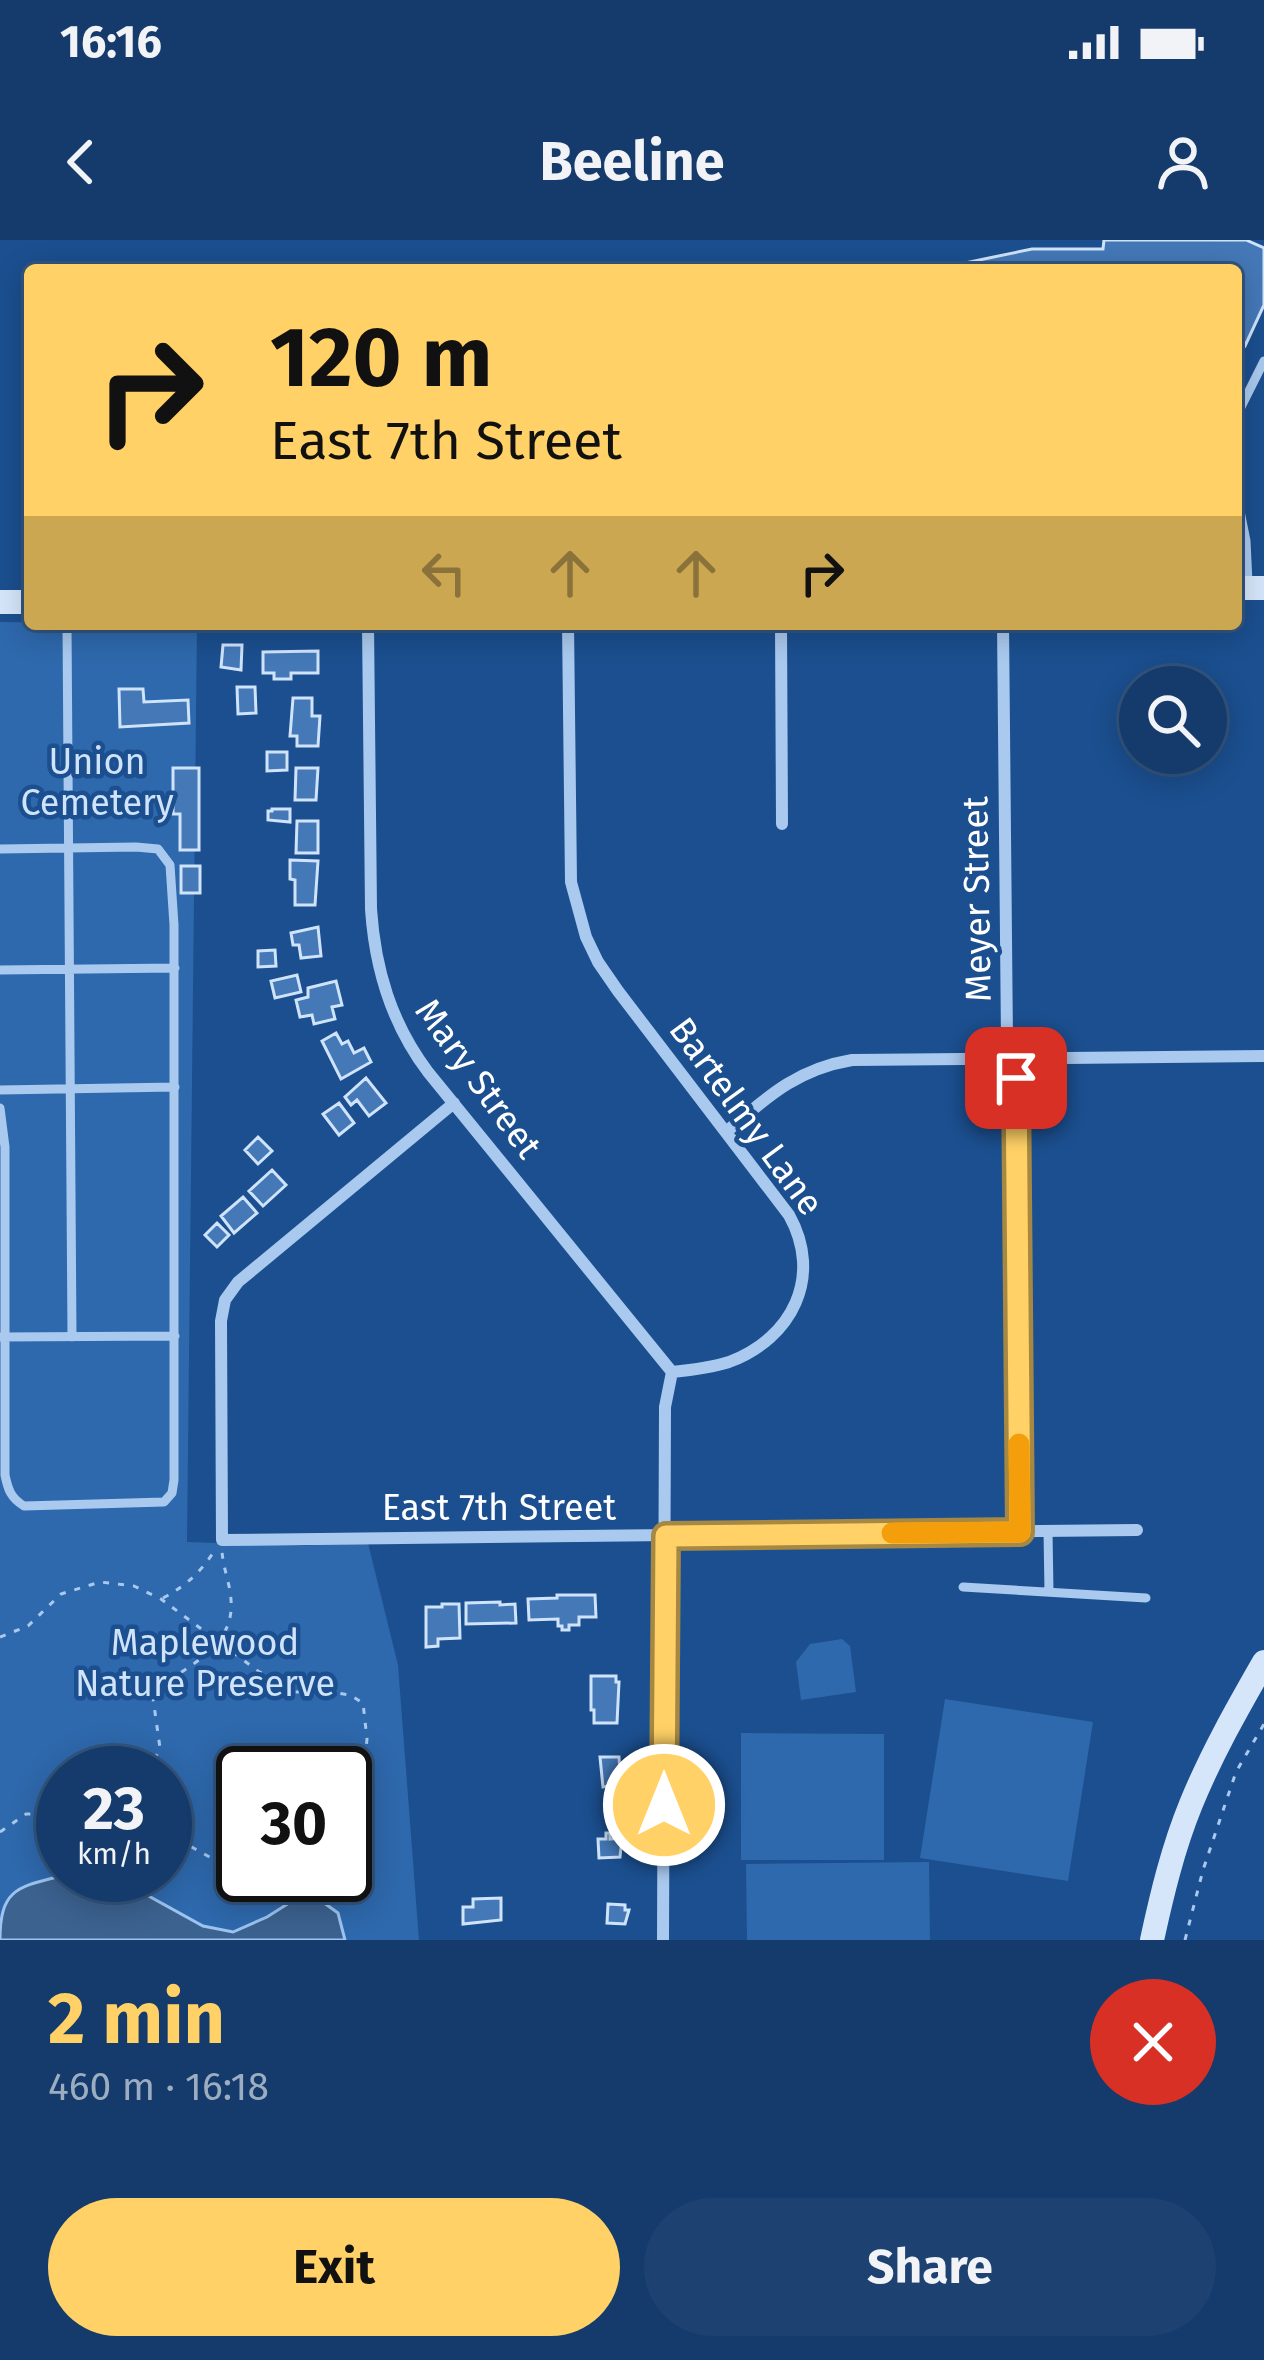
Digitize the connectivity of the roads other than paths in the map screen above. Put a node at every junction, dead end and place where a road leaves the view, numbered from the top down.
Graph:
1 (1264, 361) edge
2 (1242, 405) edge
3 (1242, 547) edge
4 (1249, 588) edge
5 (67, 630) edge
6 (368, 630) edge
7 (568, 630) edge
8 (781, 630) edge
9 (1004, 630) edge
10 (782, 824) dead end
11 (68, 848) junction
12 (0, 849) edge
13 (175, 968) junction
14 (68, 969) junction
15 (0, 970) edge
16 (1264, 1055) edge
17 (1012, 1059) junction
18 (69, 1087) junction
19 (175, 1087) junction
20 (0, 1090) edge
21 (454, 1103) junction
22 (0, 1108) edge
23 (726, 1132) junction
24 (3, 1336) edge
25 (175, 1336) junction
26 (72, 1337) junction
27 (672, 1372) junction
28 (1137, 1530) dead end
29 (1048, 1531) junction
30 (1020, 1532) junction
31 (666, 1536) junction
32 (963, 1587) dead end
33 (1049, 1592) junction
34 (1146, 1598) dead end
35 (1264, 1662) edge
36 (663, 1940) edge
37 (1152, 1940) edge

1 - 2 lane
3 - 4 lane
5 - 11 lane
6 - 21 street, Mary Street
7 - 23 street, Bartelmy Lane
8 - 10 street
9 - 17 street, Meyer Street
11 - 12 lane
11 - 13 lane
11 - 14 lane
13 - 14 lane
13 - 19 lane
14 - 15 lane
14 - 18 lane
16 - 17 street
17 - 23 street
17 - 30 street, Meyer Street
18 - 19 lane
18 - 20 lane
18 - 26 lane
19 - 25 lane
21 - 27 street, Mary Street
21 - 31 street, East 7th Street
22 - 24 lane
23 - 27 street, Bartelmy Lane
24 - 25 lane
24 - 26 lane
25 - 26 lane
27 - 31 street
28 - 29 street, East 7th Street
29 - 30 street, East 7th Street
29 - 33 lane
30 - 31 street, East 7th Street
31 - 36 street
32 - 33 lane
33 - 34 lane
35 - 37 main road

